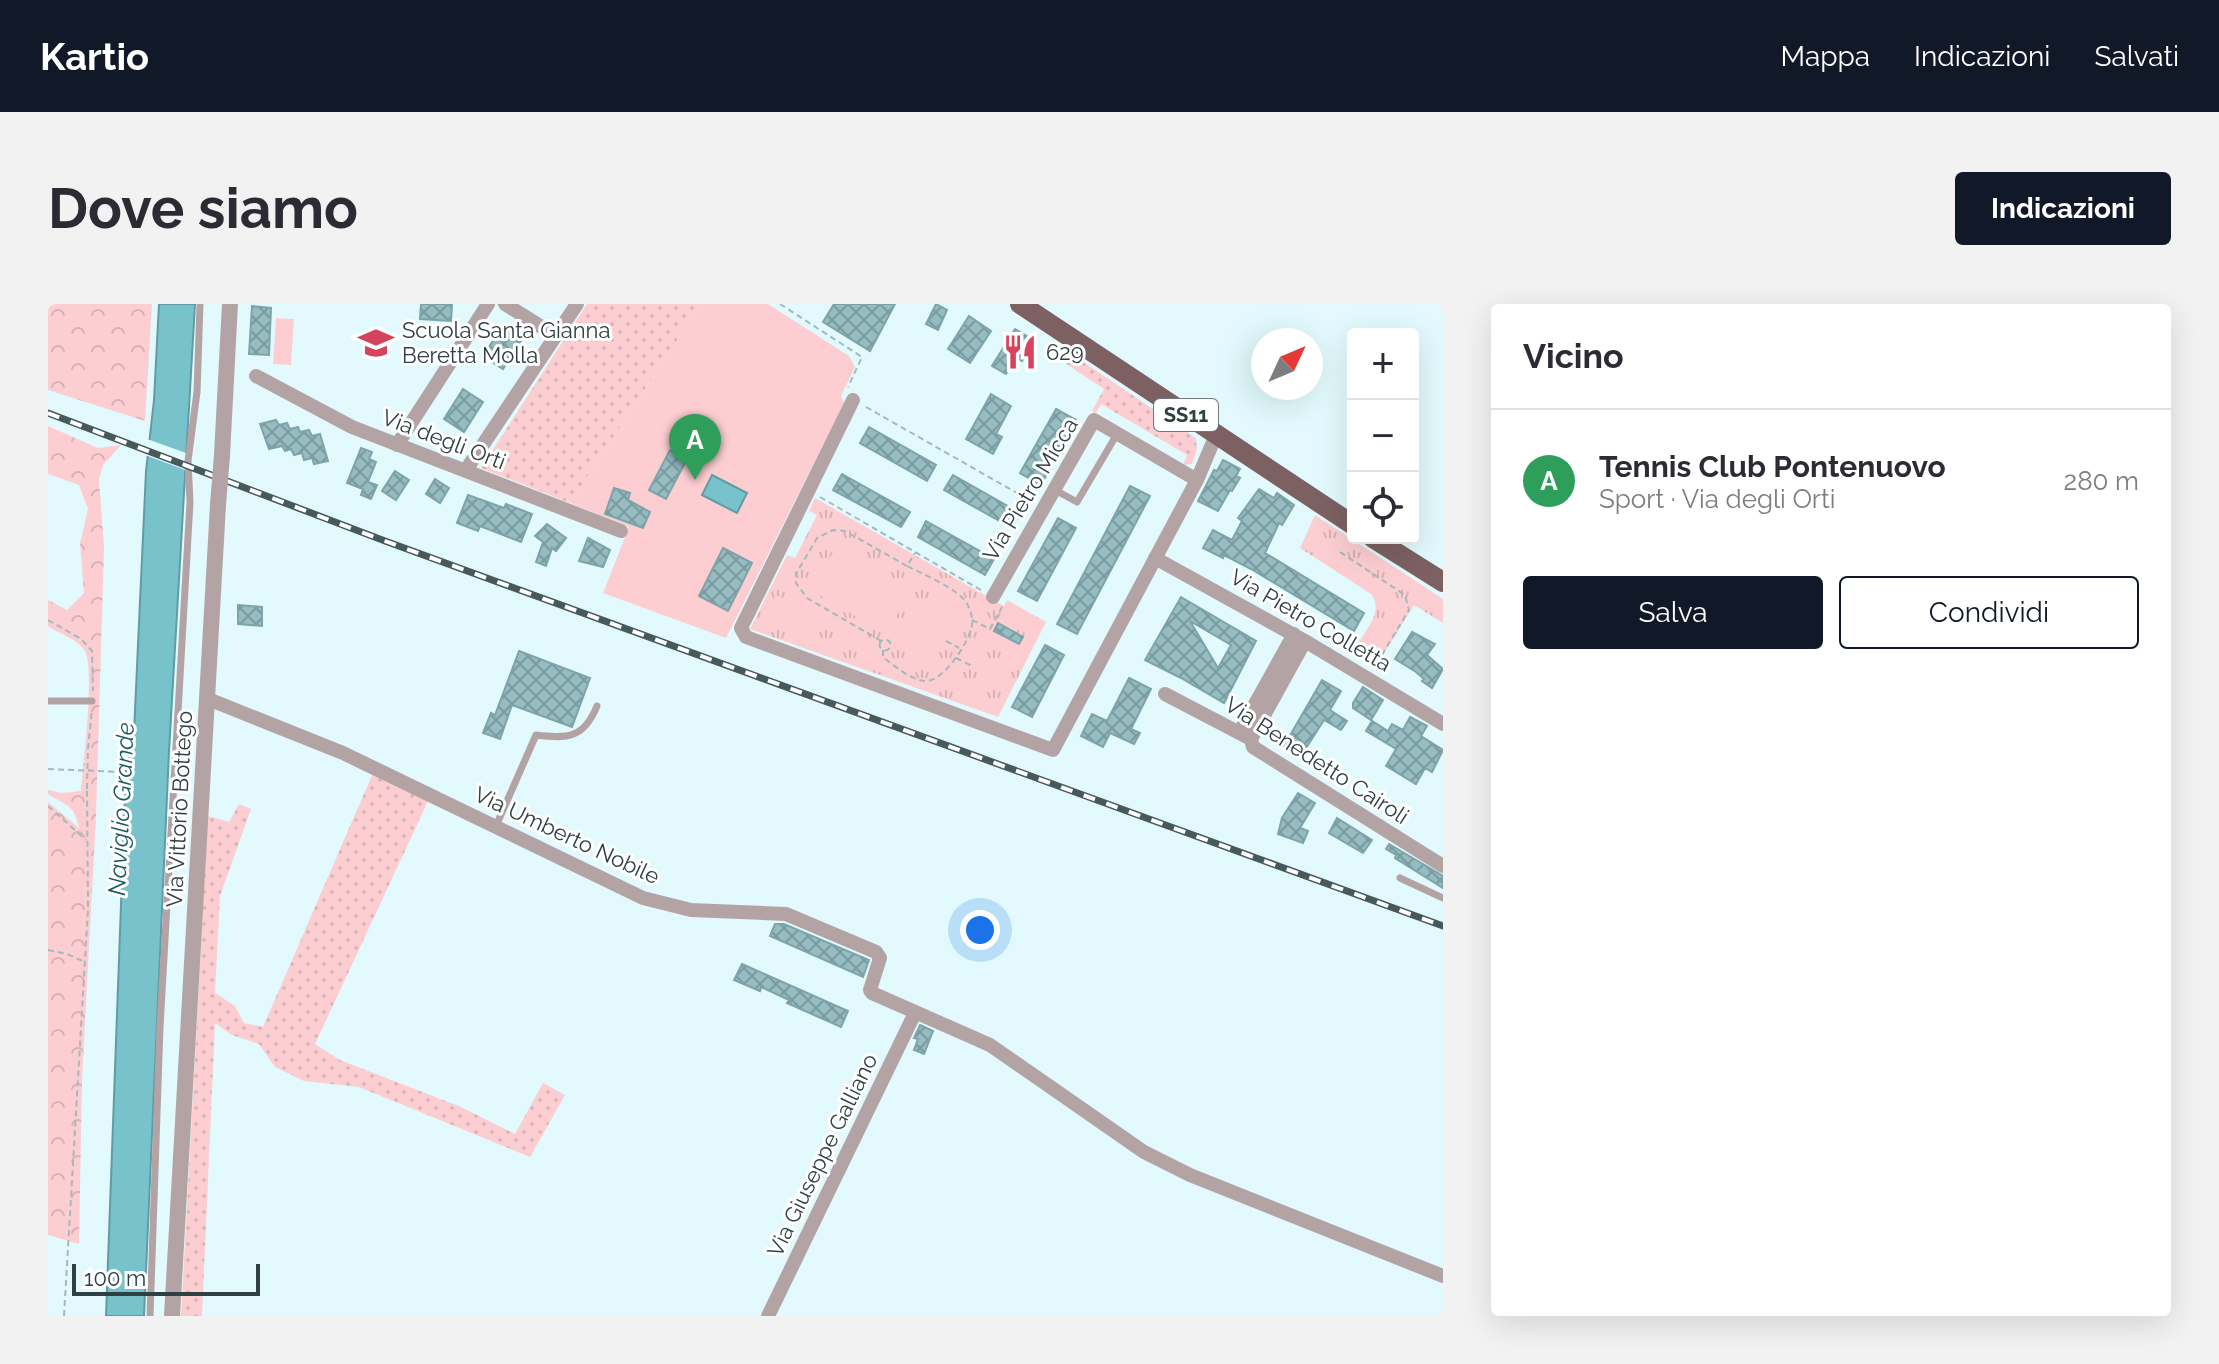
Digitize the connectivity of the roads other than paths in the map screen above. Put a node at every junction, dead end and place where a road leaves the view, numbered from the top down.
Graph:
1 (200, 304) edge
2 (230, 304) edge
3 (488, 304) edge
4 (505, 304) edge
5 (577, 304) edge
6 (1020, 304) edge
7 (556, 336) junction
8 (256, 376) dead end
9 (853, 400) road end
10 (1117, 434) junction
11 (1216, 435) junction
12 (397, 445) junction
13 (466, 470) junction
14 (1197, 480) junction
15 (1053, 489) junction
16 (1347, 521) edge
17 (621, 531) dead end
18 (1383, 544) edge
19 (1155, 558) junction
20 (1443, 582) edge
21 (998, 600) road end
22 (1299, 638) junction
23 (1165, 694) dead end
24 (208, 699) junction
25 (48, 701) edge
26 (92, 701) dead end
27 (597, 706) dead end
28 (1443, 724) edge
29 (1245, 736) junction
30 (496, 827) junction
31 (1443, 866) edge
32 (1400, 878) dead end
33 (1443, 898) edge
34 (915, 1013) junction
35 (1443, 1276) edge
36 (150, 1316) edge
37 (172, 1316) edge
38 (768, 1316) edge

1 - 36 lane
2 - 24 street, Via Vittorio Bottego, bridge
3 - 12 street
4 - 7 street
5 - 7 street
6 - 11 main road, SS11
7 - 13 street
8 - 12 street, Via degli Orti
9 - 19 street
10 - 14 street, Via Pietro Micca
10 - 15 lane
10 - 15 street, Via Pietro Micca
11 - 14 street
11 - 16 main road, SS11
12 - 13 street, Via degli Orti
13 - 17 street, Via degli Orti
14 - 19 street
15 - 21 street, Via Pietro Micca
18 - 20 main road
19 - 22 street, Via Pietro Colletta
22 - 28 street, Via Pietro Colletta
22 - 29 street
23 - 29 street, Via Benedetto Cairoli
24 - 30 street, Via Umberto Nobile
24 - 37 street, Via Vittorio Bottego
25 - 26 lane
27 - 30 lane
29 - 31 street, Via Benedetto Cairoli
30 - 34 street, Via Umberto Nobile
32 - 33 lane
34 - 35 street
34 - 38 street, Via Giuseppe Galliano

